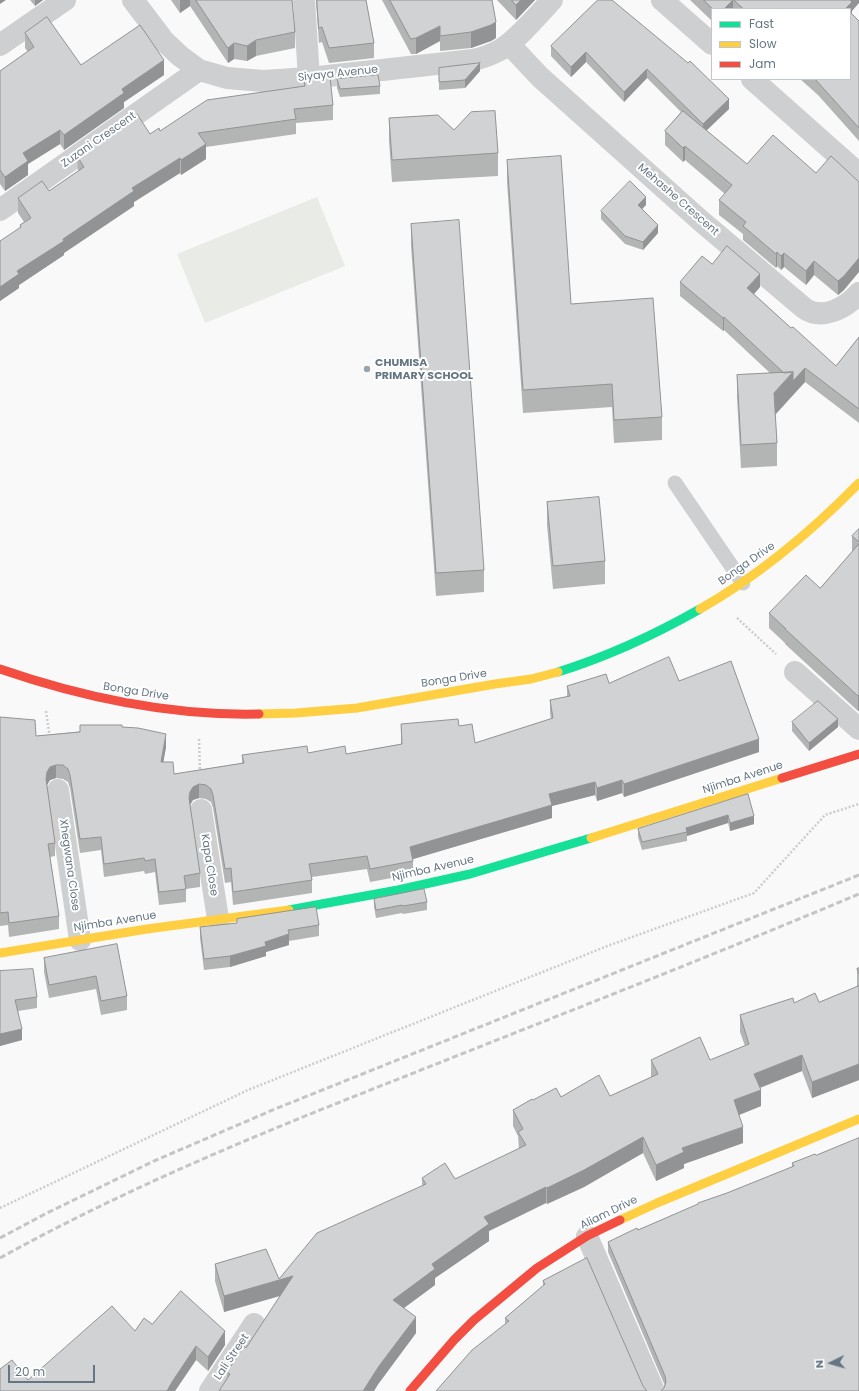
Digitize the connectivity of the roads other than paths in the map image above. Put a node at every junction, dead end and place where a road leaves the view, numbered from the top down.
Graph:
1 (65, 0) edge
2 (133, 0) edge
3 (304, 0) edge
4 (552, 0) edge
5 (662, 0) edge
6 (711, 43) edge
7 (509, 44) junction
8 (0, 45) edge
9 (199, 70) junction
10 (309, 78) junction
11 (753, 80) edge
12 (859, 174) edge
13 (0, 210) edge
14 (859, 293) edge
15 (675, 482) dead end
16 (859, 483) edge
17 (743, 583) junction
18 (0, 669) edge
19 (795, 672) road end
20 (859, 729) edge
21 (859, 754) edge
22 (58, 790) dead end
23 (201, 810) road end
24 (218, 919) junction
25 (80, 940) junction
26 (0, 953) edge
27 (859, 1119) edge
28 (587, 1236) junction
29 (254, 1324) dead end
30 (210, 1391) edge
31 (410, 1391) edge
32 (654, 1391) edge

1 - 8 street
2 - 9 street, Siyaya Avenue
3 - 10 street
4 - 7 street, Siyaya Avenue
5 - 6 street
7 - 10 street, Siyaya Avenue
7 - 14 street, Mehashe Crescent
9 - 10 street, Siyaya Avenue
9 - 13 street, Zuzani Crescent
11 - 12 street
15 - 17 lane
16 - 17 street, Bonga Drive
17 - 18 street, Bonga Drive
19 - 20 street
21 - 24 street, Njimba Avenue
22 - 25 street, Xhegwana Close
23 - 24 street, Kapa Close
24 - 25 street, Njimba Avenue
25 - 26 street, Njimba Avenue
27 - 28 street, Aliam Drive
28 - 31 street, Aliam Drive
28 - 32 street
29 - 30 street, Lali Street

